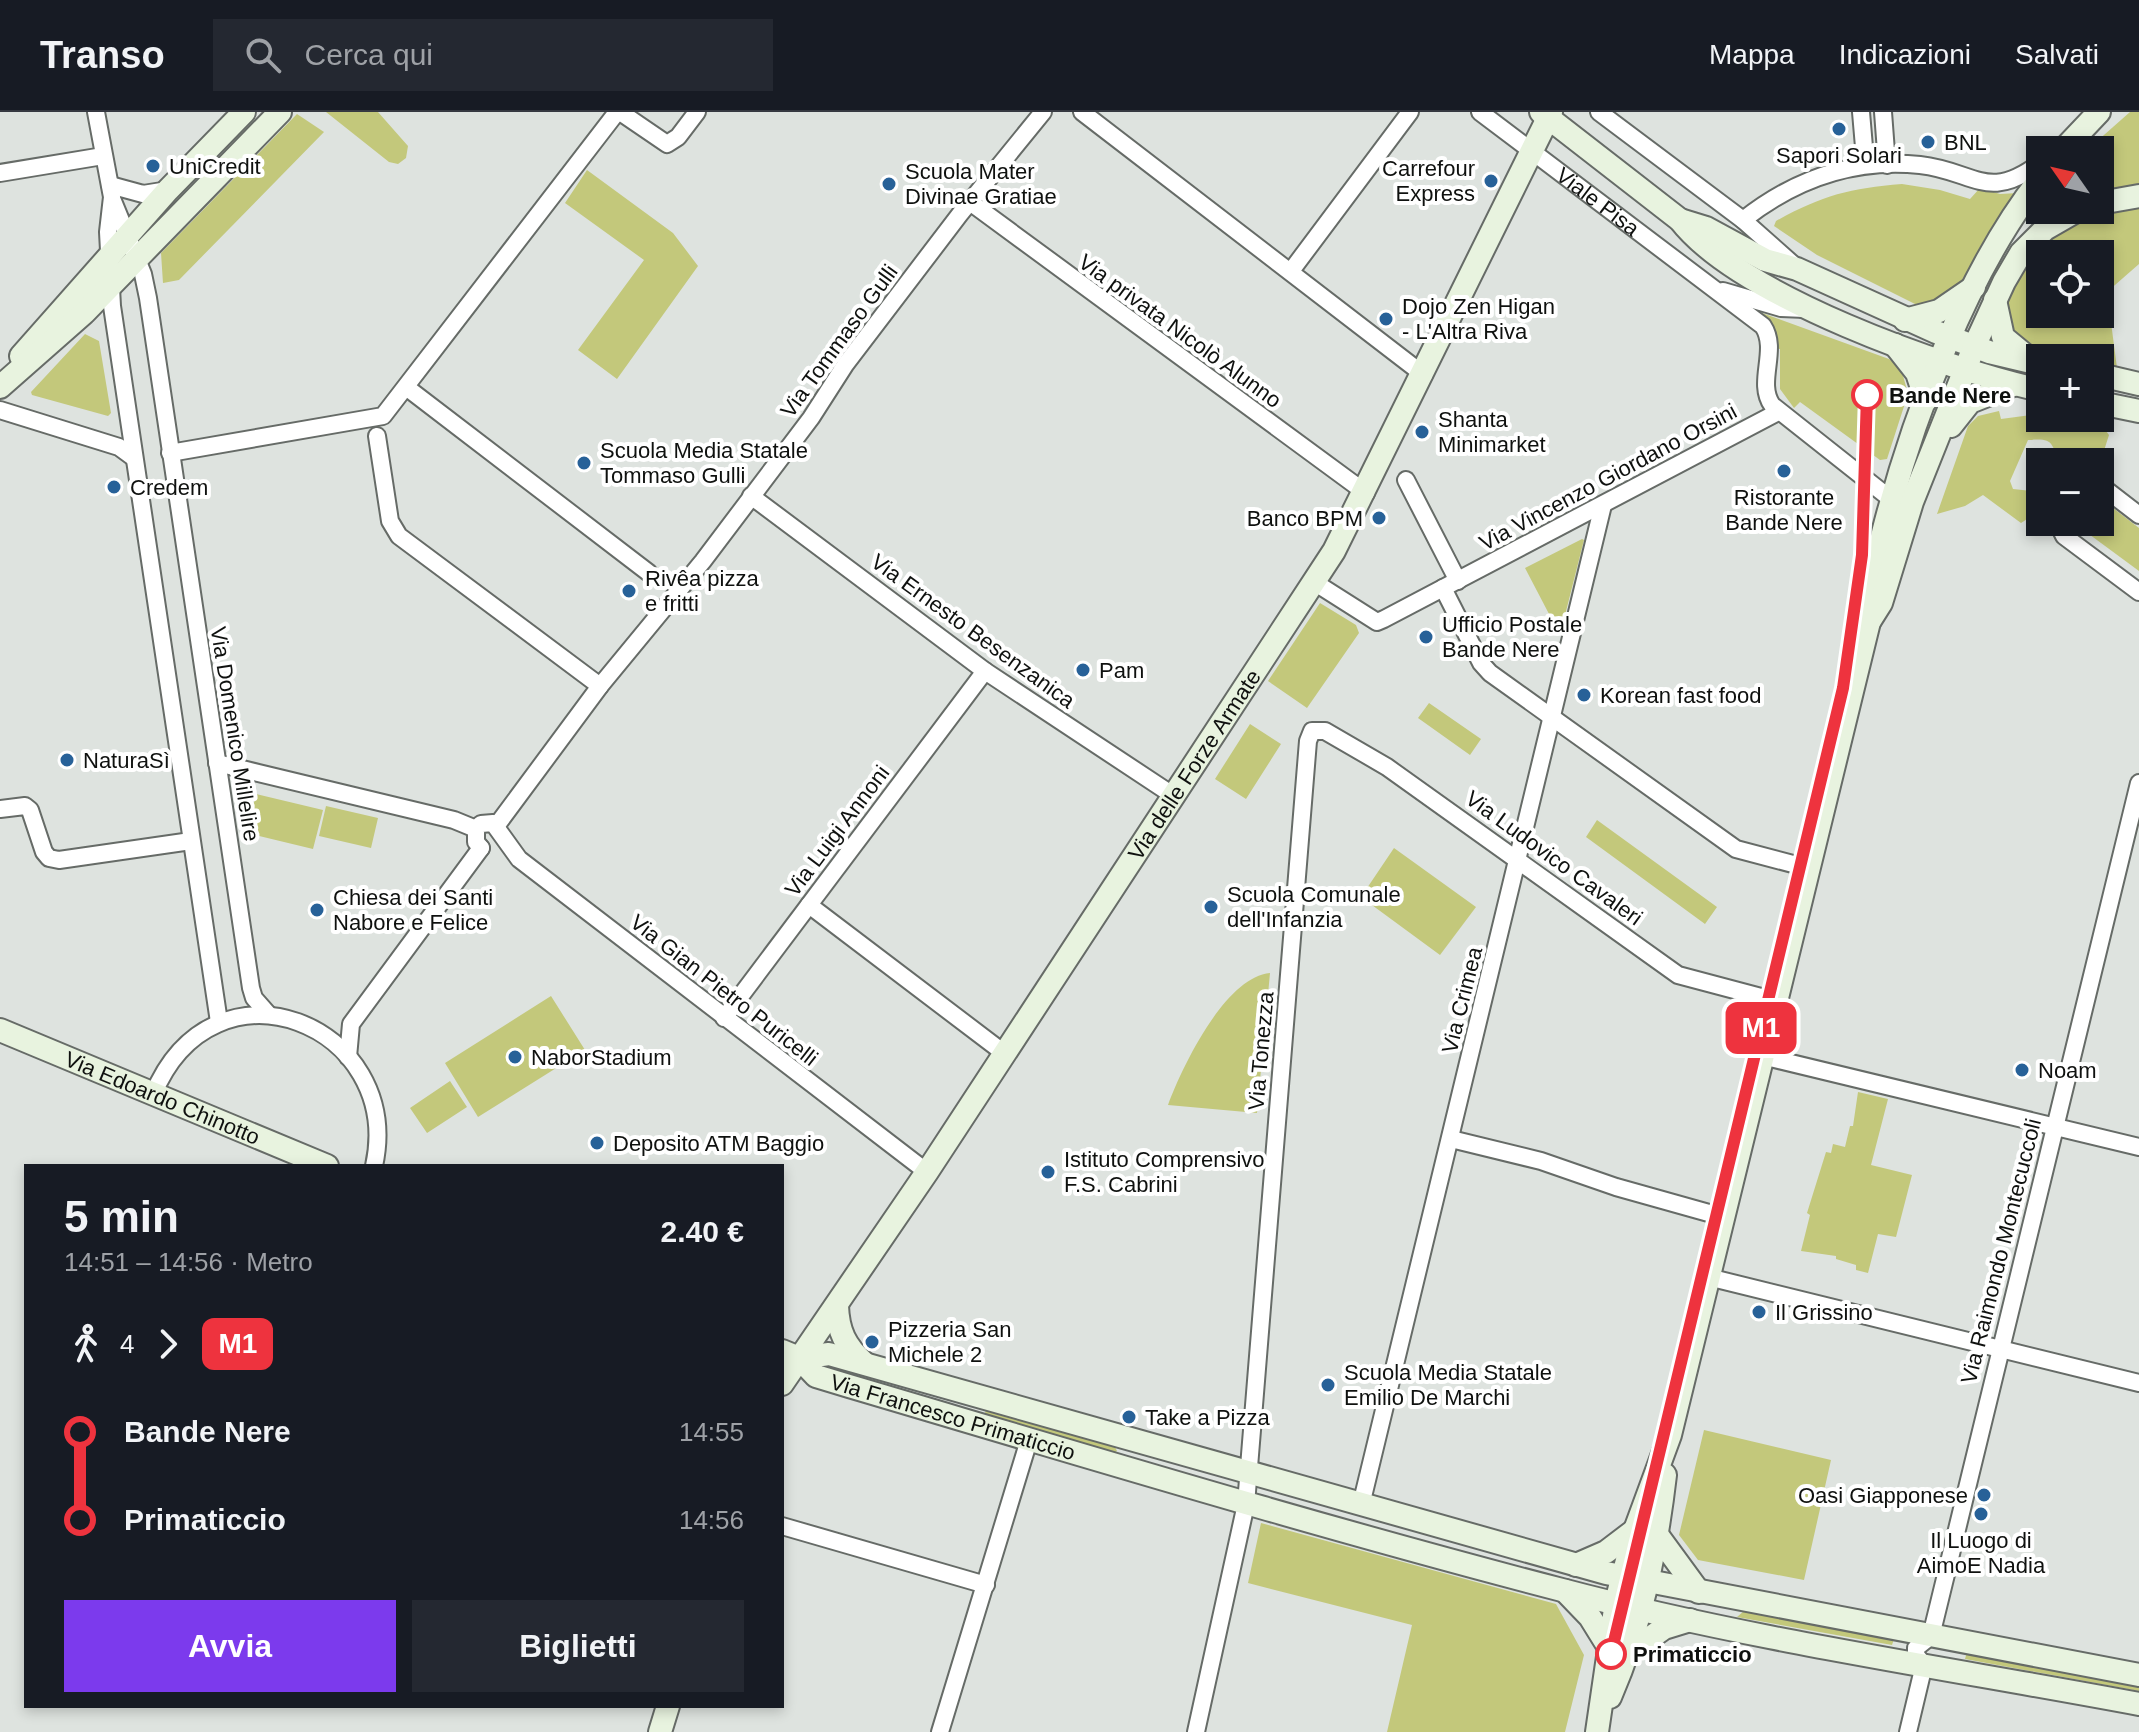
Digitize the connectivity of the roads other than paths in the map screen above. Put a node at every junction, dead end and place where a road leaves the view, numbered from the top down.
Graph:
1 (96, 112) edge
2 (244, 112) edge
3 (280, 112) edge
4 (618, 112) edge
5 (697, 112) edge
6 (1082, 112) edge
7 (1410, 112) edge
8 (1480, 112) edge
9 (1599, 112) edge
10 (1861, 112) edge
11 (1883, 112) edge
12 (2099, 112) edge
13 (1547, 114) edge
14 (1035, 115) edge
15 (2074, 136) edge
16 (1864, 147) dead end
17 (1532, 152) junction
18 (103, 156) junction
19 (1887, 165) junction
20 (0, 173) edge
21 (2026, 174) edge
22 (168, 190) junction
23 (111, 191) junction
24 (2139, 196) edge
25 (2026, 199) edge
26 (2114, 200) edge
27 (970, 202) junction
28 (1680, 220) junction
29 (1743, 220) junction
30 (2053, 224) edge
31 (123, 253) junction
32 (1797, 269) junction
33 (1291, 271) junction
34 (1976, 285) junction
35 (110, 287) junction
36 (1717, 289) junction
37 (1995, 300) junction
38 (1811, 309) junction
39 (1905, 320) junction
40 (1951, 339) junction
41 (1895, 344) junction
42 (1974, 347) junction
43 (2026, 355) edge
44 (1941, 361) junction
45 (2026, 361) edge
46 (1964, 370) junction
47 (1424, 375) junction
48 (2114, 378) edge
49 (2014, 384) junction
50 (2139, 384) edge
51 (0, 387) edge
52 (406, 387) junction
53 (2026, 387) edge
54 (1926, 400) junction
55 (2114, 406) edge
56 (0, 410) edge
57 (2139, 411) edge
58 (1778, 412) junction
59 (377, 436) dead end
60 (170, 453) junction
61 (1932, 455) junction
62 (134, 458) junction
63 (1406, 480) dead end
64 (1366, 493) junction
65 (751, 496) junction
66 (2114, 496) edge
67 (1892, 500) junction
68 (1603, 505) junction
69 (2139, 515) edge
70 (2069, 536) edge
71 (649, 573) dead end
72 (1314, 582) junction
73 (1450, 585) junction
74 (2139, 592) edge
75 (1869, 622) junction
76 (985, 671) junction
77 (600, 686) junction
78 (1553, 719) junction
79 (1316, 729) joint
80 (217, 763) junction
81 (2139, 783) edge
82 (1174, 796) junction
83 (0, 809) edge
84 (476, 829) junction
85 (500, 830) junction
86 (191, 841) junction
87 (481, 848) junction
88 (1519, 858) junction
89 (1808, 868) junction
90 (809, 905) junction
91 (1776, 1001) junction
92 (269, 1015) junction
93 (724, 1018) junction
94 (219, 1022) junction
95 (351, 1024) junction
96 (312, 1028) junction
97 (0, 1030) edge
98 (1004, 1053) junction
99 (1762, 1056) junction
100 (348, 1057) junction
101 (153, 1095) junction
102 (2054, 1127) junction
103 (1451, 1139) junction
104 (2139, 1147) edge
105 (322, 1164) edge
106 (374, 1164) edge
107 (927, 1172) junction
108 (1723, 1217) junction
109 (1708, 1277) junction
110 (837, 1306) junction
111 (2001, 1349) junction
112 (791, 1355) edge
113 (866, 1365) junction
114 (784, 1378) edge
115 (2139, 1383) edge
116 (970, 1396) junction
117 (961, 1420) junction
118 (1029, 1440) junction
119 (1124, 1440) junction
120 (1669, 1440) junction
121 (1151, 1447) junction
122 (1116, 1463) junction
123 (1141, 1470) junction
124 (1249, 1475) junction
125 (1298, 1489) junction
126 (1246, 1504) junction
127 (1361, 1505) junction
128 (1292, 1515) junction
129 (784, 1527) edge
130 (1635, 1530) junction
131 (1658, 1536) junction
132 (1530, 1553) junction
133 (1576, 1565) junction
134 (1624, 1576) junction
135 (1518, 1578) junction
136 (1648, 1580) junction
137 (986, 1585) junction
138 (1565, 1591) junction
139 (1699, 1592) junction
140 (1616, 1602) junction
141 (1641, 1609) junction
142 (1691, 1620) junction
143 (1931, 1636) junction
144 (1618, 1650) junction
145 (1924, 1665) junction
146 (2139, 1675) edge
147 (2139, 1704) edge
148 (667, 1708) edge
149 (1599, 1724) edge
150 (660, 1732) edge
151 (940, 1732) edge
152 (1196, 1732) edge
153 (1908, 1732) edge

1 - 18 street
2 - 22 street
3 - 31 street
4 - 5 street
4 - 52 street
6 - 33 street
7 - 33 street
8 - 17 street, Viale Pisa
9 - 29 street
10 - 16 street
11 - 19 street
12 - 15 street
13 - 17 street, Via delle Forze Armate
13 - 28 street, Viale Pisa
14 - 27 street, Via Tommaso Gulli
17 - 36 street, Viale Pisa
17 - 47 street, Via delle Forze Armate
18 - 20 street
18 - 23 street
19 - 21 street
19 - 29 street
22 - 23 street
22 - 31 street
23 - 31 street, Via Domenico Millelire
23 - 31 street
24 - 26 street
25 - 34 street
27 - 64 street, Via privata Nicolò Alunno
27 - 65 street, Via Tommaso Gulli
28 - 32 street
28 - 38 street
29 - 32 street
30 - 37 street
31 - 35 street
31 - 51 street
31 - 60 street, Via Domenico Millelire
32 - 39 street
33 - 47 street
34 - 39 street
34 - 40 street
35 - 51 street
35 - 62 street
36 - 38 street
36 - 58 street, Viale Pisa
37 - 42 street
37 - 43 street
38 - 41 street
39 - 40 street
40 - 42 street
40 - 44 street
41 - 44 street
41 - 54 street
42 - 45 street
42 - 46 street
44 - 46 street
44 - 54 street
46 - 49 street
46 - 61 street
47 - 64 street, Via delle Forze Armate
48 - 50 street
49 - 53 street
49 - 61 street
52 - 60 street
52 - 71 street
54 - 67 street
55 - 57 street
56 - 62 street
58 - 67 street
58 - 68 street, Via Vincenzo Giordano Orsini
59 - 77 street
60 - 80 street, Via Domenico Millelire
61 - 75 street
62 - 86 street
63 - 73 street
64 - 72 street, Via delle Forze Armate
65 - 76 street, Via Ernesto Besenzanica
65 - 77 street, Via Tommaso Gulli
66 - 69 street
67 - 75 street
68 - 73 street, Via Vincenzo Giordano Orsini
68 - 78 street, Via Crimea
70 - 74 street
72 - 73 street, Via Vincenzo Giordano Orsini
72 - 82 street, Via delle Forze Armate
73 - 78 street
75 - 89 street
76 - 82 street, Via Ernesto Besenzanica
76 - 90 street, Via Luigi Annoni
77 - 85 street, Via Tommaso Gulli
78 - 88 street, Via Crimea
78 - 89 street
79 - 88 street, Via Ludovico Cavaleri
79 - 124 street, Via Tonezza
80 - 84 street
80 - 92 street, Via Domenico Millelire
81 - 102 street, Via Raimondo Montecuccoli
82 - 98 street, Via delle Forze Armate
83 - 86 street
84 - 85 street
84 - 87 street
85 - 87 street
85 - 93 street, Via Gian Pietro Puricelli
86 - 94 street
87 - 95 street
88 - 91 street, Via Ludovico Cavaleri
88 - 103 street, Via Crimea
89 - 91 street
90 - 93 street, Via Luigi Annoni
90 - 98 street
91 - 99 street
92 - 94 street
92 - 96 street
93 - 107 street, Via Gian Pietro Puricelli
94 - 101 street
95 - 96 street
95 - 100 street
96 - 100 street
97 - 101 street, Via Edoardo Chinotto
98 - 107 street, Via delle Forze Armate
99 - 102 street
99 - 108 street
100 - 106 street
101 - 105 street, Via Edoardo Chinotto
102 - 104 street
102 - 111 street, Via Raimondo Montecuccoli
103 - 108 street
103 - 127 street, Via Crimea
107 - 110 street, Via delle Forze Armate
108 - 109 street
109 - 111 street
109 - 120 street
110 - 112 street, Via delle Forze Armate
110 - 113 street
111 - 115 street
111 - 143 street, Via Raimondo Montecuccoli
112 - 113 street, Via Francesco Primaticcio
112 - 114 street, Via delle Forze Armate
112 - 117 street, Via Francesco Primaticcio
113 - 116 street, Via Francesco Primaticcio
116 - 117 street
116 - 119 street, Via Francesco Primaticcio
117 - 118 street, Via Francesco Primaticcio
118 - 122 street, Via Francesco Primaticcio
118 - 137 street
119 - 121 street, Via Francesco Primaticcio
119 - 122 street
120 - 130 street
120 - 131 street
121 - 123 street
121 - 124 street, Via Francesco Primaticcio
122 - 123 street, Via Francesco Primaticcio
123 - 126 street, Via Francesco Primaticcio
124 - 125 street, Via Francesco Primaticcio
124 - 126 street, Via Tonezza
125 - 127 street, Via Francesco Primaticcio
125 - 128 street
126 - 128 street, Via Francesco Primaticcio
126 - 152 street, Via Tonezza
127 - 132 street, Via Francesco Primaticcio
128 - 135 street, Via Francesco Primaticcio
129 - 137 street
130 - 133 street
130 - 134 street
131 - 136 street
131 - 139 street
132 - 133 street, Via Francesco Primaticcio
132 - 135 street
133 - 134 street, Via Francesco Primaticcio
134 - 136 street, Via Francesco Primaticcio
134 - 140 street
135 - 138 street, Via Francesco Primaticcio
136 - 139 street, Via Francesco Primaticcio
136 - 141 street
137 - 151 street
138 - 140 street, Via Francesco Primaticcio
138 - 144 street
139 - 143 street
140 - 141 street, Via Francesco Primaticcio
140 - 144 street
141 - 142 street
141 - 144 street
142 - 144 street
142 - 145 street
143 - 145 street
143 - 146 street
144 - 149 street
145 - 147 street
145 - 153 street
148 - 150 street

